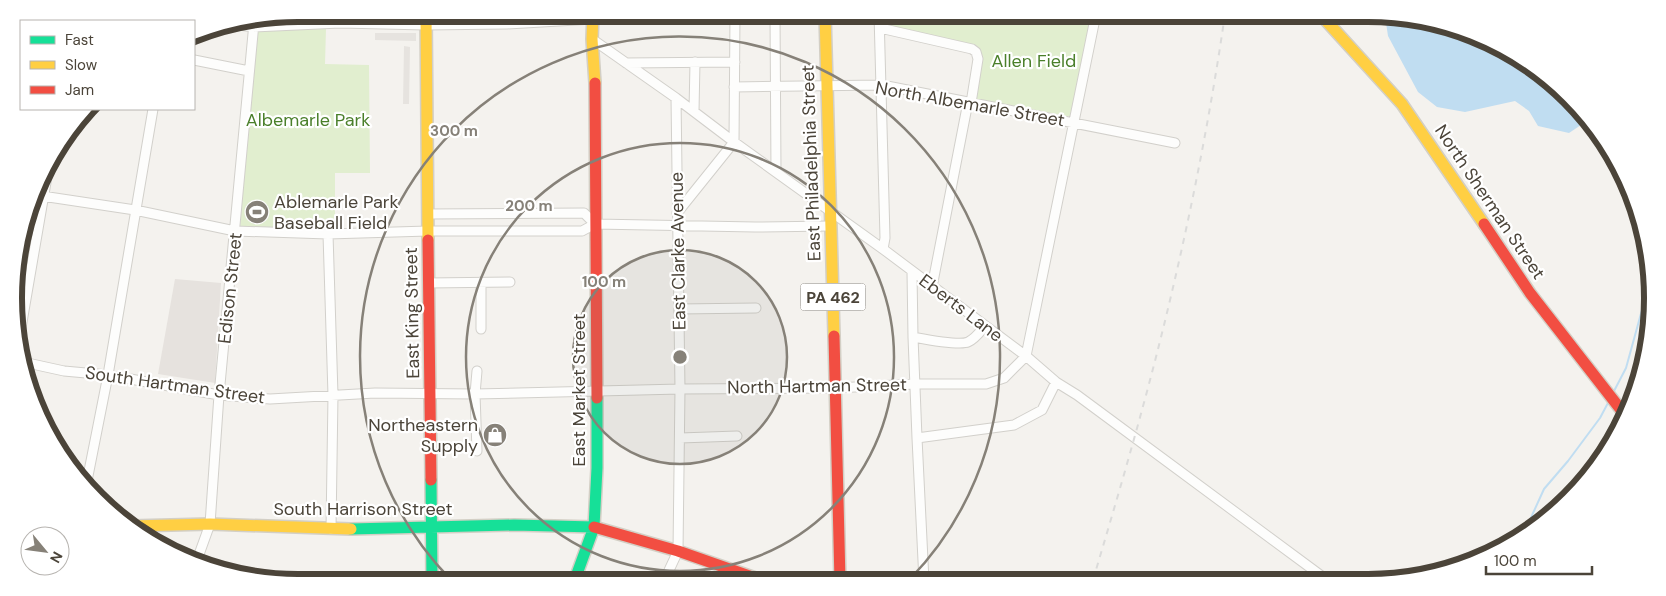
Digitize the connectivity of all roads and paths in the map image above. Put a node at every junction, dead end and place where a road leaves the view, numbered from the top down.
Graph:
1 (426, 22) edge
2 (466, 22) edge
3 (528, 22) edge
4 (593, 22) edge
5 (735, 22) edge
6 (775, 22) edge
7 (824, 22) edge
8 (880, 22) edge
9 (1094, 22) edge
10 (1327, 22) edge
11 (253, 27) edge
12 (880, 28) junction
13 (592, 39) junction
14 (195, 60) edge
15 (695, 62) junction
16 (735, 62) junction
17 (626, 63) junction
18 (249, 71) junction
19 (882, 85) junction
20 (827, 86) junction
21 (734, 87) junction
22 (774, 87) junction
23 (676, 98) junction
24 (969, 103) junction
25 (153, 110) edge
26 (694, 111) junction
27 (1074, 122) junction
28 (734, 142) junction
29 (1175, 142) dead end
30 (776, 172) junction
31 (42, 196) joint
32 (135, 210) junction
33 (830, 211) junction
34 (677, 213) junction
35 (428, 214) junction
36 (595, 224) junction
37 (677, 225) junction
38 (830, 226) junction
39 (235, 231) junction
40 (428, 232) junction
41 (328, 234) junction
42 (883, 249) junction
43 (912, 272) junction
44 (480, 282) junction
45 (510, 282) dead end
46 (428, 283) junction
47 (932, 286) junction
48 (756, 308) dead end
49 (679, 309) junction
50 (23, 312) edge
51 (985, 326) junction
52 (481, 329) dead end
53 (913, 337) junction
54 (1026, 356) junction
55 (31, 364) edge
56 (477, 371) dead end
57 (108, 375) junction
58 (1056, 382) junction
59 (915, 384) junction
60 (680, 388) junction
61 (835, 388) junction
62 (598, 390) junction
63 (431, 394) junction
64 (476, 394) junction
65 (219, 395) junction
66 (334, 395) junction
67 (1620, 409) edge
68 (737, 436) dead end
69 (680, 438) junction
70 (916, 438) junction
71 (477, 451) dead end
72 (597, 468) junction
73 (88, 476) edge
74 (210, 524) junction
75 (143, 526) edge
76 (432, 527) junction
77 (594, 527) junction
78 (331, 529) junction
79 (609, 530) junction
80 (678, 551) junction
81 (199, 555) edge
82 (432, 574) edge
83 (577, 574) edge
84 (667, 574) edge
85 (744, 574) edge
86 (840, 574) edge
87 (924, 574) edge
88 (1319, 574) edge

1 - 35 main road, East King Street
2 - 3 street
4 - 13 main road, East Market Street
5 - 16 street
6 - 22 street
7 - 20 main road, East Philadelphia Street / PA 462
8 - 12 street
9 - 27 street
10 - 67 main road, North Sherman Street
11 - 18 street, Edison Street
12 - 19 street
12 - 24 street
13 - 17 street, Eberts Lane
13 - 36 main road, East Market Street
14 - 18 street
15 - 16 street
15 - 17 street
15 - 26 street
16 - 21 street
17 - 23 street, Eberts Lane
18 - 39 street, Edison Street
19 - 20 street, North Albemarle Street
19 - 24 street, North Albemarle Street
19 - 42 street
20 - 22 street, North Albemarle Street
20 - 33 main road, East Philadelphia Street / PA 462
21 - 22 street, North Albemarle Street
21 - 28 street
22 - 30 street
23 - 26 street, Eberts Lane
23 - 34 street, East Clarke Avenue
24 - 27 street, North Albemarle Street
24 - 47 street
25 - 32 street
26 - 28 street, Eberts Lane
27 - 29 street, North Albemarle Street
27 - 54 street
28 - 30 street, Eberts Lane
28 - 34 street
30 - 33 street, Eberts Lane
31 - 32 street
31 - 50 street
32 - 39 street
32 - 57 street
33 - 38 main road, East Philadelphia Street / PA 462
33 - 42 street, Eberts Lane
34 - 37 street, East Clarke Avenue
35 - 36 street
35 - 40 main road, East King Street
36 - 37 street
36 - 40 street
36 - 62 main road, East Market Street
37 - 38 street
37 - 49 street, East Clarke Avenue
38 - 61 main road, East Philadelphia Street / PA 462
39 - 41 street
39 - 65 street, Edison Street
40 - 41 street
40 - 46 main road, East King Street
41 - 66 street
42 - 43 street, Eberts Lane
43 - 47 street, Eberts Lane
43 - 53 street
44 - 45 street
44 - 46 street
44 - 52 street
46 - 63 main road, East King Street
47 - 51 street, Eberts Lane
48 - 49 street
49 - 60 street, East Clarke Avenue
51 - 53 street
51 - 54 street, Eberts Lane
53 - 59 street
54 - 58 street, Eberts Lane
54 - 59 street, North Hartman Street
55 - 57 street, South Hartman Street
56 - 64 street
57 - 65 street, South Hartman Street
57 - 73 street
58 - 70 street
58 - 88 street, Eberts Lane
59 - 61 street, North Hartman Street
59 - 70 street
60 - 61 street, North Hartman Street
60 - 62 street, North Hartman Street
60 - 69 street, East Clarke Avenue
61 - 86 main road, East Philadelphia Street / PA 462
62 - 64 street, South Hartman Street
62 - 72 main road, East Market Street
63 - 64 street, South Hartman Street
63 - 66 street, South Hartman Street
63 - 76 main road, East King Street
64 - 71 street
65 - 66 street, South Hartman Street
65 - 74 street, Edison Street
66 - 78 street
68 - 69 street
69 - 80 street, East Clarke Avenue
70 - 87 street
72 - 77 main road, East Market Street
72 - 79 main road
74 - 75 main road, South Harrison Street
74 - 78 main road, South Harrison Street
74 - 81 street, Edison Street
76 - 77 main road, South Harrison Street
76 - 78 main road, South Harrison Street
76 - 82 main road, East King Street
77 - 79 main road, South Harrison Street
77 - 83 main road, East Market Street
79 - 80 main road, South Harrison Street
80 - 84 street, East Clarke Avenue
80 - 85 main road, South Harrison Street

